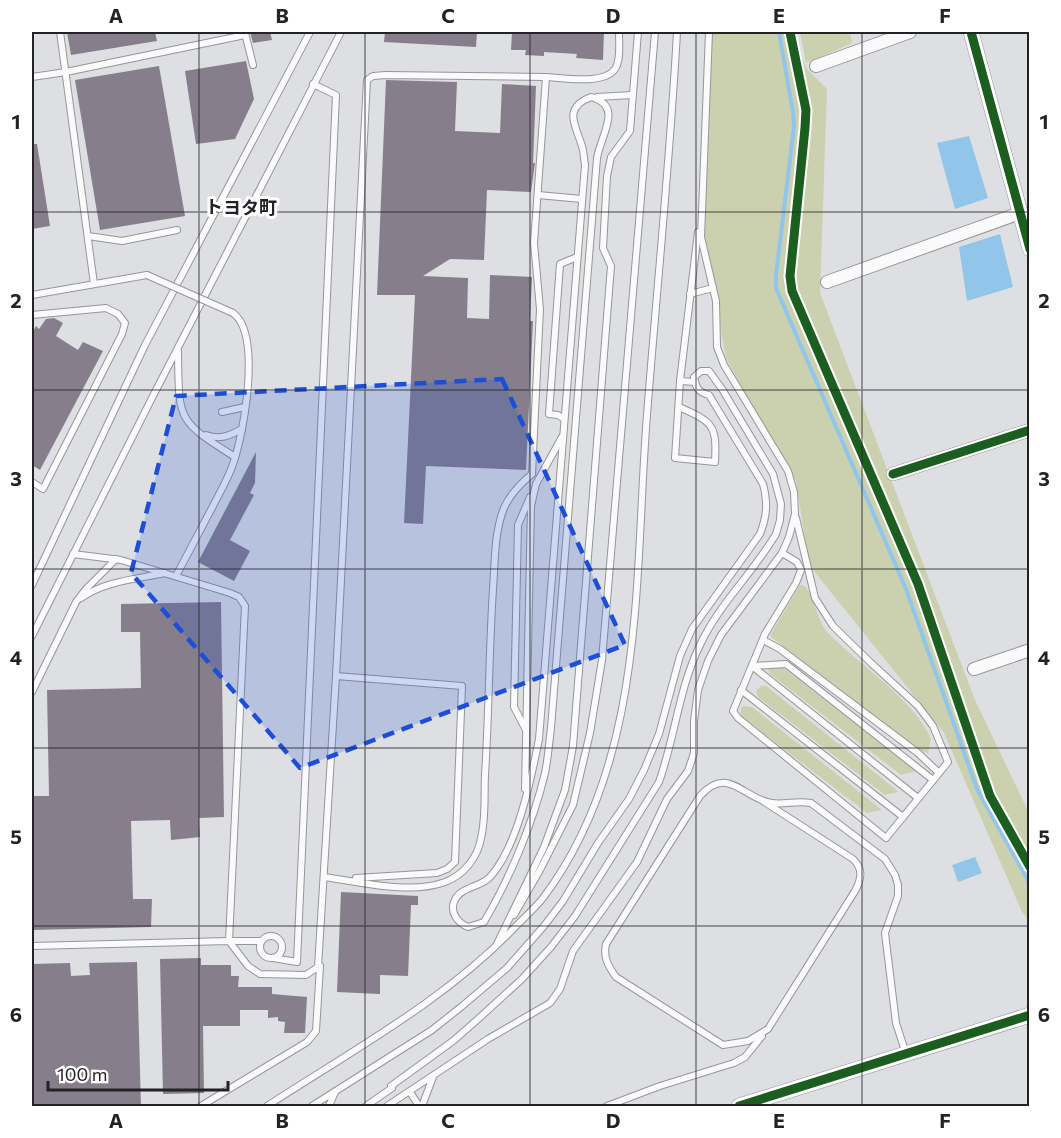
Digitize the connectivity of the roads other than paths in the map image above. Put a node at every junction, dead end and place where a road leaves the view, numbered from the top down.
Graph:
1 (60, 32) edge
2 (310, 32) edge
3 (340, 32) edge
4 (619, 32) edge
5 (638, 32) edge
6 (655, 32) edge
7 (677, 32) edge
8 (709, 32) edge
9 (910, 32) edge
10 (971, 32) edge
11 (245, 33) edge
12 (253, 64) dead end
13 (816, 66) dead end
14 (66, 72) junction
15 (32, 77) edge
16 (546, 77) junction
17 (313, 84) junction
18 (632, 95) junction
19 (591, 97) junction
20 (538, 195) junction
21 (582, 199) junction
22 (1025, 211) edge
23 (701, 214) junction
24 (177, 230) dead end
25 (88, 236) junction
26 (1029, 249) edge
27 (578, 257) junction
28 (827, 282) dead end
29 (94, 284) junction
30 (713, 288) junction
31 (690, 294) junction
32 (32, 296) edge
33 (32, 315) edge
34 (178, 350) junction
35 (680, 381) junction
36 (695, 382) junction
37 (245, 407) junction
38 (679, 407) junction
39 (222, 412) dead end
40 (564, 419) junction
41 (242, 429) junction
42 (1029, 430) edge
43 (196, 432) junction
44 (563, 434) junction
45 (235, 457) junction
46 (893, 474) dead end
47 (32, 482) edge
48 (536, 484) junction
49 (795, 514) junction
50 (782, 553) junction
51 (74, 554) junction
52 (116, 559) junction
53 (166, 572) junction
54 (176, 576) junction
55 (796, 583) junction
56 (812, 583) junction
57 (32, 585) edge
58 (76, 602) junction
59 (32, 636) edge
60 (763, 640) junction
61 (1029, 650) edge
62 (752, 666) junction
63 (974, 669) dead end
64 (336, 676) junction
65 (741, 690) junction
66 (32, 692) edge
67 (526, 731) junction
68 (939, 772) junction
69 (933, 780) junction
70 (918, 798) junction
71 (525, 801) junction
72 (763, 801) junction
73 (903, 817) junction
74 (324, 877) junction
75 (342, 879) junction
76 (229, 941) junction
77 (260, 941) junction
78 (32, 946) edge
79 (494, 950) junction
80 (273, 958) junction
81 (320, 960) junction
82 (1029, 1015) edge
83 (768, 1029) junction
84 (906, 1054) junction
85 (433, 1077) junction
86 (335, 1092) junction
87 (410, 1092) junction
88 (201, 1107) edge
89 (267, 1107) edge
90 (312, 1107) edge
91 (329, 1107) edge
92 (366, 1107) edge
93 (387, 1107) edge
94 (420, 1107) edge
95 (607, 1107) edge
96 (739, 1107) edge

1 - 14 lane
2 - 57 lane
3 - 17 lane
4 - 16 lane
5 - 18 lane
6 - 79 lane
7 - 79 lane
8 - 23 lane
9 - 13 street
10 - 22 street
11 - 12 lane
11 - 14 lane
14 - 15 lane
14 - 25 lane
16 - 20 lane
16 - 64 lane
17 - 34 lane
17 - 80 lane
18 - 19 lane
18 - 79 lane
19 - 21 lane
19 - 71 lane
20 - 21 lane
20 - 75 lane
21 - 27 lane
22 - 26 street
22 - 28 street
23 - 30 lane
23 - 31 lane
24 - 25 lane
25 - 29 lane
27 - 40 lane
27 - 40 lane
29 - 32 lane
29 - 37 lane, bridge
30 - 31 lane
30 - 49 lane
31 - 35 lane
33 - 47 lane
34 - 43 lane
34 - 51 lane
35 - 36 lane
35 - 38 lane
36 - 86 lane
36 - 92 lane
37 - 39 lane
37 - 41 lane
38 - 38 lane
40 - 44 lane
41 - 43 lane
41 - 45 lane
42 - 46 street
43 - 45 lane
44 - 48 lane
44 - 71 lane
45 - 54 lane
48 - 67 lane
48 - 67 lane
49 - 50 lane
49 - 56 lane
50 - 55 lane
50 - 85 lane
51 - 52 lane
51 - 59 lane
52 - 53 lane
52 - 58 lane
53 - 54 lane
53 - 58 lane
54 - 76 lane
55 - 56 lane
55 - 60 lane
56 - 68 lane
58 - 66 lane
60 - 62 lane
60 - 68 lane
61 - 63 street
62 - 65 lane
62 - 69 lane
62 - 70 lane
64 - 74 lane
64 - 75 lane
65 - 73 lane
65 - 73 lane
67 - 71 lane
68 - 69 lane
69 - 70 lane
70 - 73 lane
72 - 83 lane
72 - 83 lane
72 - 84 lane
74 - 75 lane
74 - 81 lane
76 - 77 lane
76 - 78 lane
76 - 81 lane
77 - 80 lane
77 - 80 lane
79 - 89 lane
81 - 88 lane
82 - 84 street
83 - 95 lane
84 - 96 street
85 - 87 lane
85 - 94 lane
86 - 90 lane
86 - 91 lane
87 - 93 lane
87 - 94 lane

